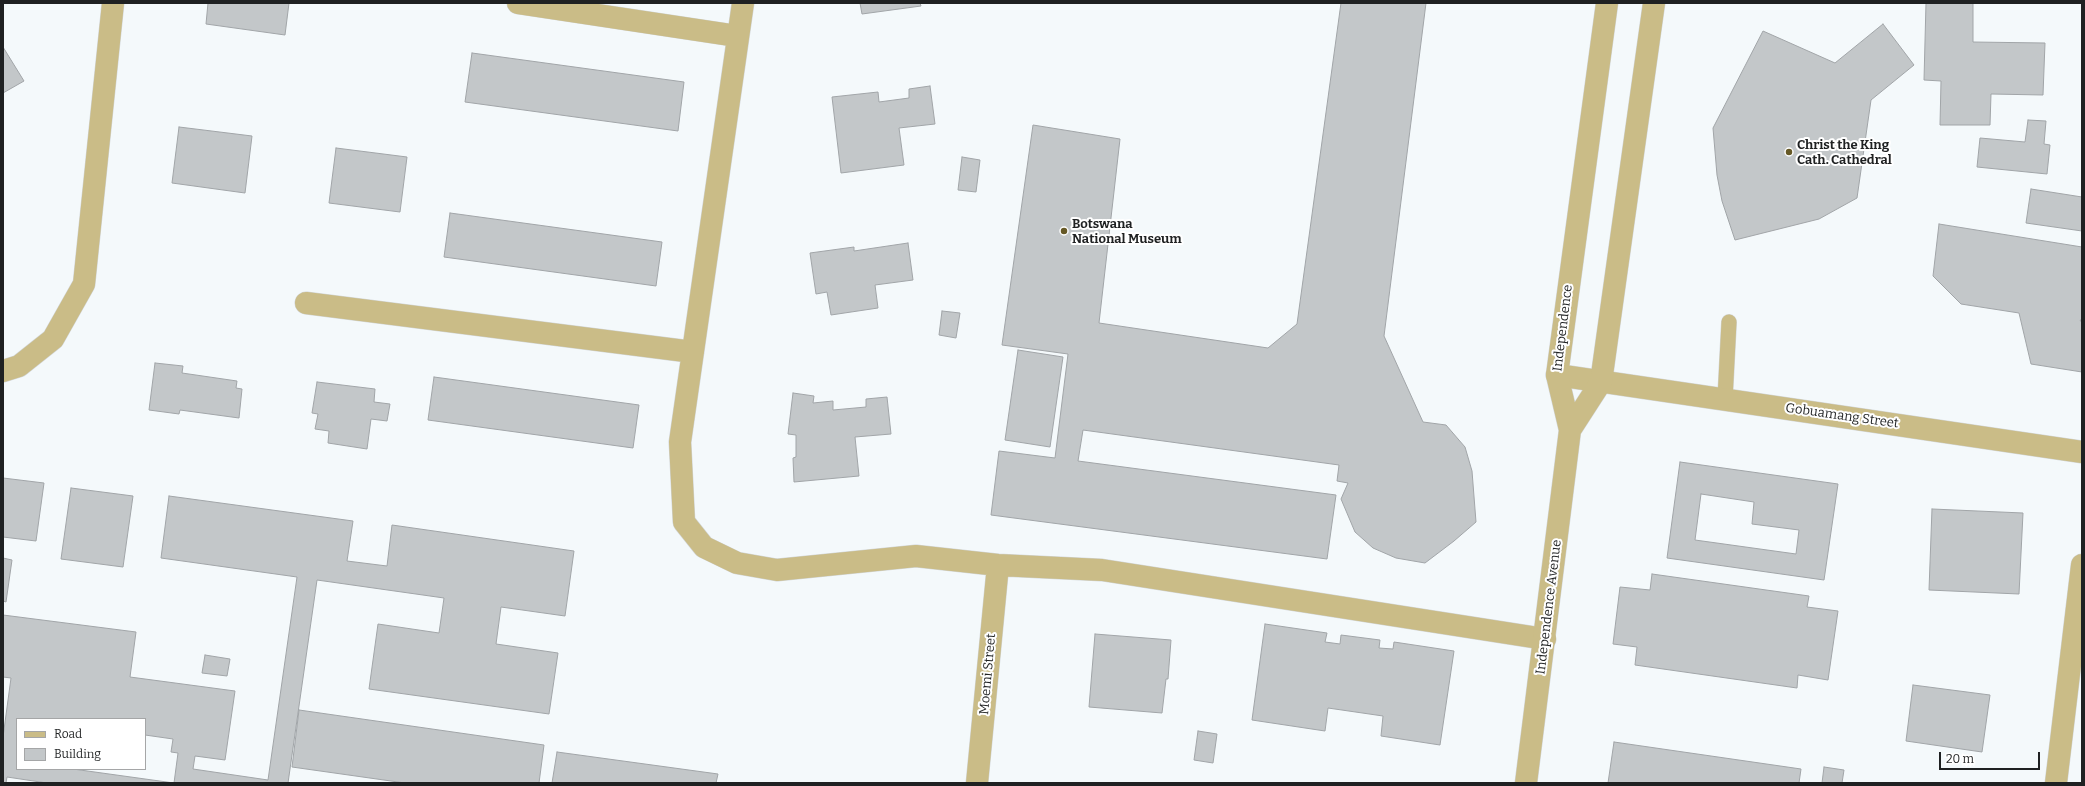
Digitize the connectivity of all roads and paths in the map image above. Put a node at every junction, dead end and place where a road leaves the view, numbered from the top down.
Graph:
1 (114, 3) edge
2 (518, 3) edge
3 (743, 3) edge
4 (1607, 3) edge
5 (1654, 3) edge
6 (737, 36) junction
7 (306, 303) dead end
8 (1729, 322) dead end
9 (692, 352) junction
10 (3, 371) edge
11 (1557, 375) junction
12 (1601, 382) junction
13 (1725, 399) junction
14 (1570, 430) junction
15 (2082, 452) edge
16 (998, 565) junction
17 (2082, 565) edge
18 (1545, 639) junction
19 (977, 783) edge
20 (1526, 783) edge
21 (2056, 783) edge

1 - 10 street
2 - 6 street
3 - 6 street
4 - 11 street, Independence
5 - 12 street
6 - 9 street
7 - 9 street
8 - 13 lane
9 - 16 street
11 - 12 street, Gobuamang Street
11 - 14 street, Independence
12 - 13 street, Gobuamang Street
12 - 14 street
13 - 15 street, Gobuamang Street
14 - 18 street, Independence Avenue
16 - 18 street
16 - 19 street, Moemi Street
17 - 21 street
18 - 20 street, Independence Avenue

